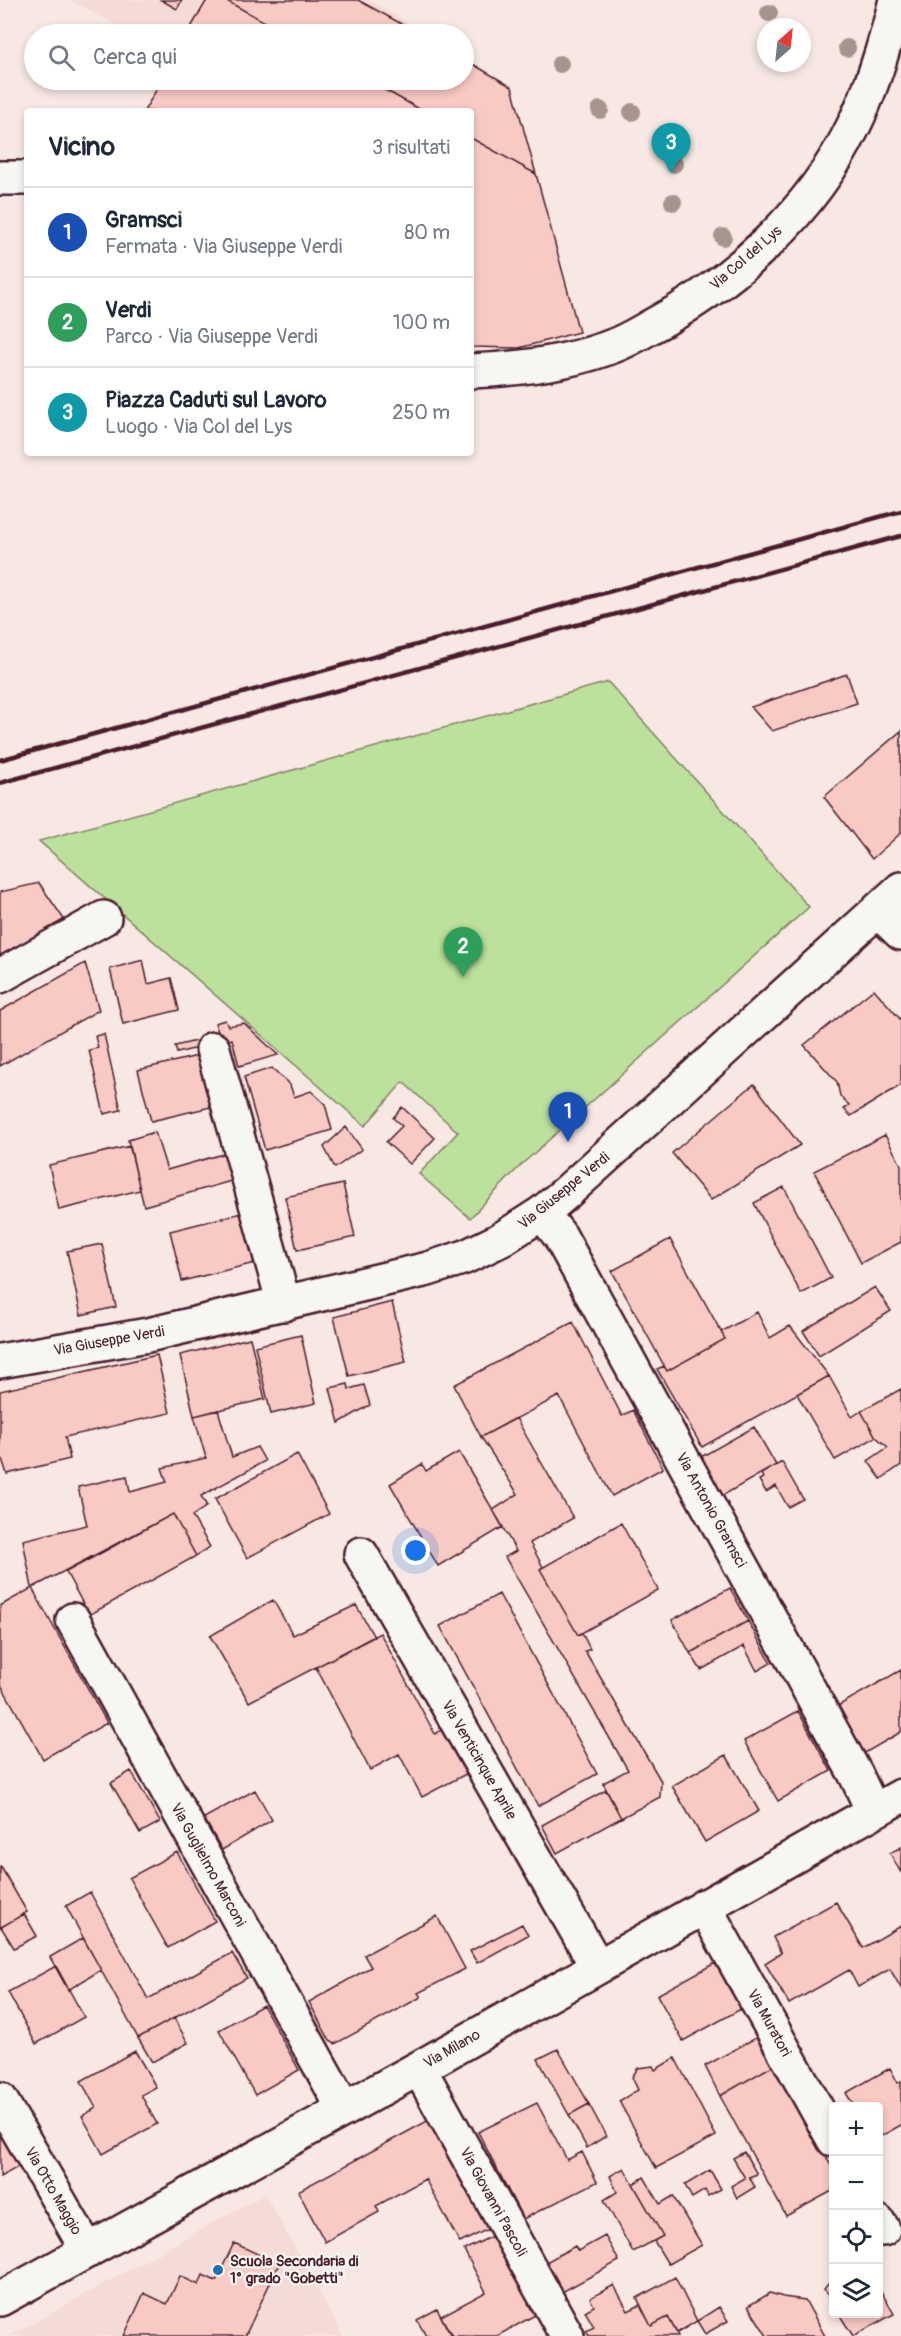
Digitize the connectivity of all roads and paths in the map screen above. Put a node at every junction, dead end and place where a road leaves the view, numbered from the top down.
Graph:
1 (896, 0) edge
2 (0, 178) edge
3 (24, 178) edge
4 (474, 371) edge
5 (890, 900) edge
6 (104, 918) dead end
7 (901, 933) edge
8 (0, 976) edge
9 (213, 1049) dead end
10 (542, 1213) junction
11 (284, 1304) junction
12 (0, 1361) edge
13 (361, 1554) dead end
14 (73, 1620) dead end
15 (901, 1796) edge
16 (873, 1811) junction
17 (704, 1906) junction
18 (597, 1966) junction
19 (419, 2068) junction
20 (0, 2099) edge
21 (344, 2109) junction
22 (829, 2131) edge
23 (88, 2251) junction
24 (0, 2299) edge
25 (567, 2336) edge

1 - 4 street, Via Col del Lys
2 - 3 street
5 - 7 street
5 - 10 street, Via Giuseppe Verdi
6 - 8 street
9 - 11 street
10 - 11 street, Via Giuseppe Verdi
10 - 16 street, Via Antonio Gramsci
11 - 12 street, Via Giuseppe Verdi
13 - 18 street, Via Venticinque Aprile
14 - 21 street, Via Guglielmo Marconi
15 - 16 street, Via Milano
16 - 17 street, Via Milano
17 - 18 street, Via Milano
17 - 22 street, Via Muratori
18 - 19 street, Via Milano
19 - 21 street, Via Milano
19 - 25 street, Via Giovanni Pascoli
20 - 23 street, Via Otto Maggio
21 - 23 street, Via Milano
23 - 24 street, Via Milano

